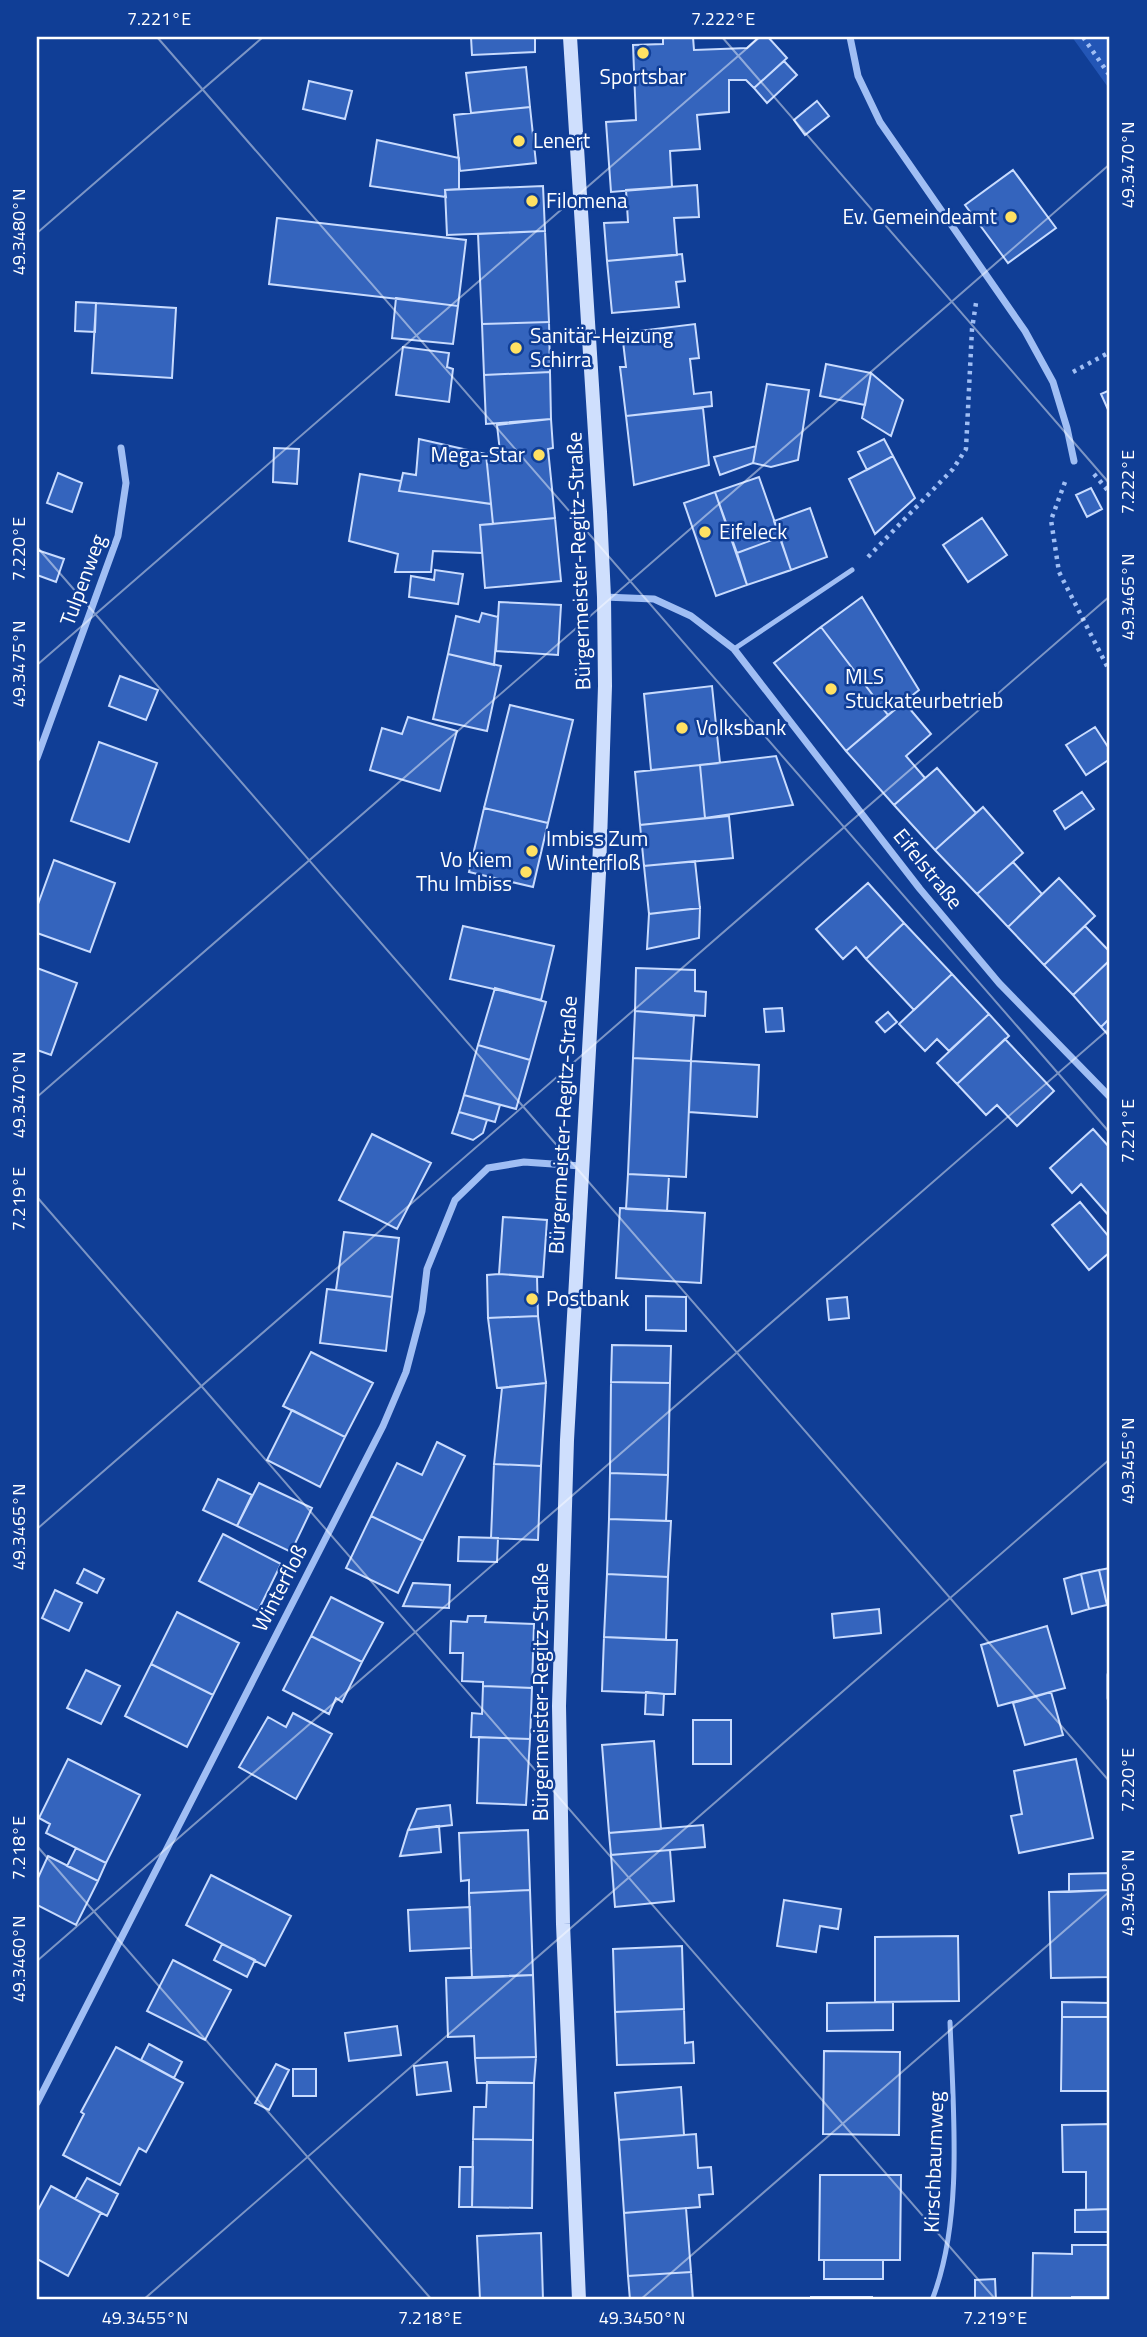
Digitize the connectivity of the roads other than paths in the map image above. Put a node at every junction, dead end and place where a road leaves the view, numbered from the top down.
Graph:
1 (570, 37) edge
2 (850, 37) edge
3 (121, 448) dead end
4 (1074, 461) road end
5 (852, 570) road end
6 (604, 597) junction
7 (734, 649) junction
8 (37, 758) edge
9 (1110, 1097) edge
10 (581, 1166) junction
11 (1110, 1675) edge
12 (1110, 1698) edge
13 (950, 2022) dead end
14 (37, 2103) edge
15 (579, 2300) edge
16 (932, 2300) edge

1 - 6 street, Bürgermeister-Regitz-Straße
2 - 4 street
3 - 8 street, Tulpenweg
5 - 7 lane
6 - 7 street, Eifelstraße
6 - 10 street, Bürgermeister-Regitz-Straße
7 - 9 street, Eifelstraße
10 - 14 street, Winterfloß
10 - 15 street, Bürgermeister-Regitz-Straße
11 - 12 street
13 - 16 lane, Kirschbaumweg

